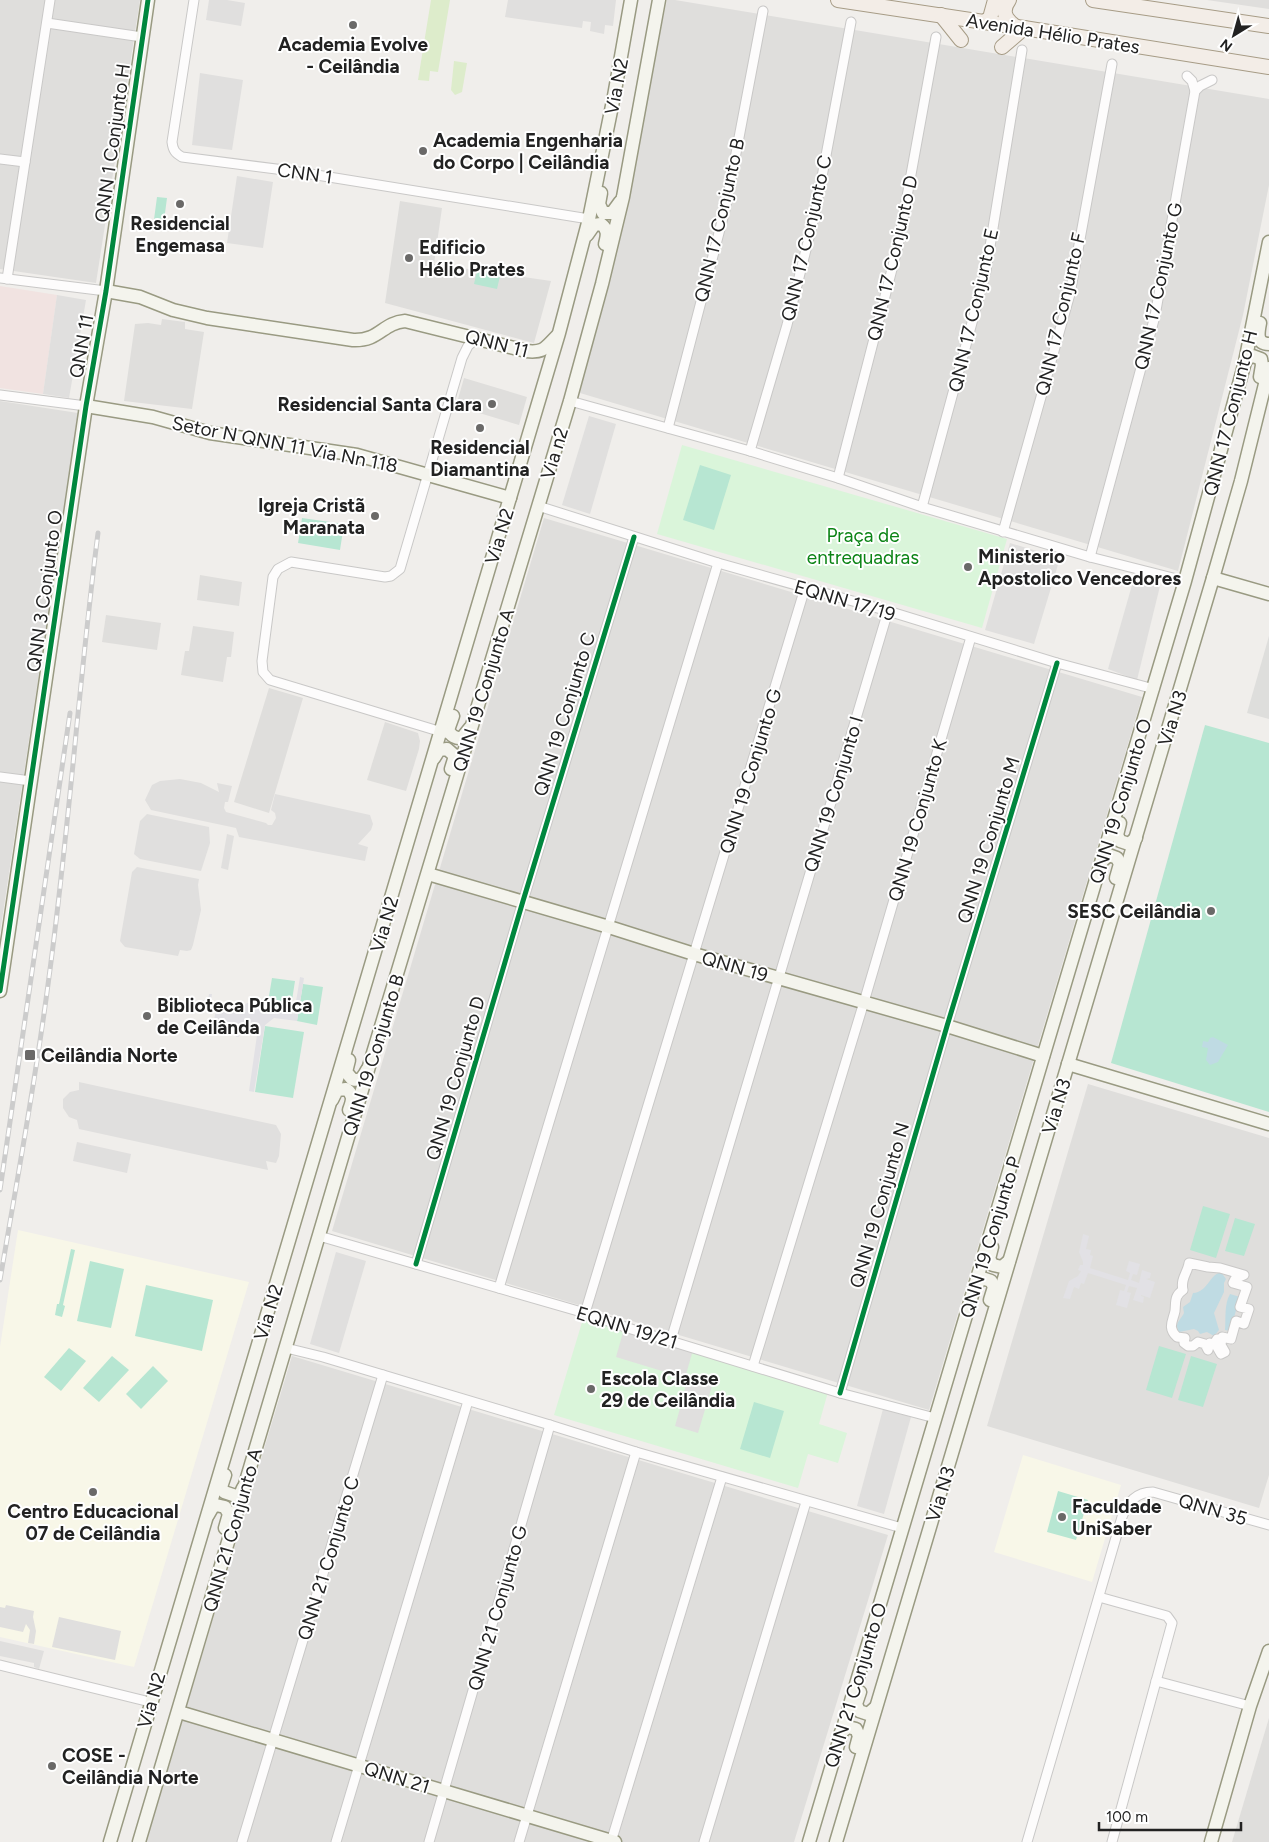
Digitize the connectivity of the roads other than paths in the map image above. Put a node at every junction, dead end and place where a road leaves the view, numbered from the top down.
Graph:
1 (50, 0) edge
2 (148, 0) edge
3 (194, 0) edge
4 (631, 0) edge
5 (659, 0) edge
6 (838, 0) edge
7 (995, 0) edge
8 (1009, 0) edge
9 (1093, 0) edge
10 (763, 11) dead end
11 (941, 15) junction
12 (851, 22) dead end
13 (984, 22) junction
14 (47, 23) junction
15 (1269, 26) edge
16 (1019, 27) junction
17 (142, 37) junction
18 (936, 37) dead end
19 (961, 40) dead end
20 (1002, 47) dead end
21 (1022, 50) dead end
22 (1112, 64) dead end
23 (1269, 67) edge
24 (1186, 76) dead end
25 (1212, 80) dead end
26 (1195, 91) junction
27 (614, 96) junction
28 (0, 159) edge
29 (25, 162) junction
30 (623, 197) junction
31 (589, 219) junction
32 (584, 240) junction
33 (1269, 242) edge
34 (3, 279) edge
35 (1269, 282) edge
36 (106, 291) junction
37 (559, 333) junction
38 (477, 338) junction
39 (1269, 344) edge
40 (585, 347) junction
41 (1245, 362) junction
42 (1269, 368) edge
43 (0, 395) edge
44 (570, 401) junction
45 (86, 406) junction
46 (668, 428) junction
47 (750, 451) junction
48 (428, 475) junction
49 (838, 478) junction
50 (1241, 481) junction
51 (510, 498) junction
52 (538, 506) junction
53 (922, 507) junction
54 (1003, 532) junction
55 (634, 537) junction
56 (1090, 557) junction
57 (718, 563) junction
58 (1213, 578) junction
59 (1185, 581) junction
60 (805, 588) junction
61 (1269, 594) edge
62 (888, 611) junction
63 (971, 637) junction
64 (1162, 662) junction
65 (1057, 663) junction
66 (1154, 689) junction
67 (472, 723) junction
68 (445, 732) junction
69 (431, 764) junction
70 (0, 777) edge
71 (31, 781) junction
72 (1136, 838) junction
73 (1102, 861) junction
74 (428, 871) junction
75 (523, 901) junction
76 (609, 927) junction
77 (694, 954) junction
78 (374, 958) junction
79 (777, 978) junction
80 (0, 991) edge
81 (864, 1002) junction
82 (947, 1026) junction
83 (1076, 1040) junction
84 (1043, 1056) junction
85 (370, 1063) junction
86 (1068, 1064) junction
87 (326, 1112) junction
88 (1269, 1124) edge
89 (1012, 1162) junction
90 (324, 1220) junction
91 (319, 1236) junction
92 (1009, 1261) junction
93 (416, 1264) junction
94 (976, 1285) junction
95 (499, 1288) junction
96 (586, 1314) junction
97 (1244, 1324) joint
98 (670, 1340) junction
99 (286, 1348) junction
100 (753, 1366) junction
101 (383, 1375) junction
102 (247, 1381) junction
103 (840, 1392) junction
104 (970, 1392) junction
105 (468, 1401) junction
106 (935, 1418) junction
107 (550, 1425) junction
108 (636, 1452) junction
109 (722, 1477) junction
110 (246, 1482) junction
111 (806, 1502) junction
112 (1269, 1525) edge
113 (202, 1527) junction
114 (900, 1533) junction
115 (1100, 1597) junction
116 (202, 1632) junction
117 (1269, 1651) edge
118 (0, 1665) edge
119 (1156, 1681) junction
120 (150, 1702) junction
121 (1250, 1706) junction
122 (875, 1708) junction
123 (179, 1712) junction
124 (841, 1732) junction
125 (273, 1740) junction
126 (136, 1754) junction
127 (359, 1766) junction
128 (444, 1791) junction
129 (527, 1815) junction
130 (837, 1838) edge
131 (110, 1842) edge
132 (116, 1842) edge
133 (139, 1842) edge
134 (242, 1842) edge
135 (336, 1842) edge
136 (429, 1842) edge
137 (519, 1842) edge
138 (612, 1842) edge
139 (704, 1842) edge
140 (809, 1842) edge
141 (1027, 1842) edge
142 (1112, 1842) edge
143 (1211, 1842) edge

1 - 14 street
2 - 17 main road, QNN 1 Conjunto H
3 - 31 street, CNN 1
4 - 27 main road, Via N2
5 - 30 main road, Via N2
6 - 11 main road, Avenida Hélio Prates
7 - 13 main road
8 - 16 main road
9 - 15 main road, Avenida Hélio Prates
10 - 46 street, QNN 17 Conjunto B
11 - 13 main road, Avenida Hélio Prates
11 - 19 main road
12 - 47 street, QNN 17 Conjunto C
13 - 16 main road, Avenida Hélio Prates
14 - 17 street
14 - 29 street
16 - 20 main road
16 - 23 main road, Avenida Hélio Prates
17 - 36 main road, QNN 1 Conjunto H
18 - 49 street, QNN 17 Conjunto D
21 - 53 street, QNN 17 Conjunto E
22 - 54 street, QNN 17 Conjunto F
24 - 26 street
25 - 26 street
26 - 56 street, QNN 17 Conjunto G
27 - 30 main road
27 - 31 main road, Via N2
28 - 29 street
29 - 34 street
30 - 40 main road, Via N2
31 - 32 main road, Via N2
32 - 37 main road, Via N2
32 - 40 main road
33 - 41 main road, QNN 17 Conjunto H
34 - 36 street
35 - 39 main road
36 - 38 main road, QNN 11
36 - 45 main road, QNN 11
37 - 38 main road, QNN 11
37 - 51 main road, Via N2
38 - 48 street
40 - 44 main road, Via N2
41 - 50 main road
41 - 59 main road, QNN 17 Conjunto H
42 - 50 main road, Via N3
43 - 45 street
44 - 46 street
44 - 52 main road, Via n2
45 - 48 main road, Setor N QNN 11 Via Nn 118
45 - 71 main road, QNN 3 Conjunto O
46 - 47 street
47 - 49 street
48 - 51 main road, Setor N QNN 11 Via Nn 118
48 - 68 street
49 - 53 street
50 - 58 main road, Via N3
51 - 68 main road, Via N2
52 - 55 street, EQNN 17/19
52 - 67 main road, QNN 19 Conjunto A
53 - 54 street
54 - 56 street
55 - 57 street, EQNN 17/19
55 - 75 street, QNN 19 Conjunto C
56 - 59 street
57 - 60 street, EQNN 17/19
57 - 76 street
58 - 61 main road
58 - 72 main road, Via N3
59 - 64 main road, Via N3
60 - 62 street, EQNN 17/19
60 - 77 street, QNN 19 Conjunto G
62 - 63 street, EQNN 17/19
62 - 79 street, QNN 19 Conjunto I
63 - 65 street, EQNN 17/19
63 - 81 street, QNN 19 Conjunto K
64 - 66 main road, Via N3
64 - 72 main road
65 - 66 street, EQNN 17/19
65 - 82 street, QNN 19 Conjunto M
66 - 73 main road, QNN 19 Conjunto O
67 - 68 main road
67 - 74 main road, QNN 19 Conjunto A
68 - 69 main road, Via N2
69 - 74 main road
69 - 78 main road, Via N2
70 - 71 street
71 - 80 main road, QNN 3 Conjunto O
72 - 83 main road, Via N3
73 - 83 main road
73 - 84 main road, QNN 19 Conjunto O
74 - 75 main road, QNN 19
74 - 85 main road, QNN 19 Conjunto B
75 - 76 main road, QNN 19
75 - 93 street, QNN 19 Conjunto D
76 - 77 main road, QNN 19
76 - 95 street
77 - 79 main road, QNN 19
77 - 96 street, QNN 19 Conjunto G
78 - 85 main road
78 - 87 main road, Via N2
79 - 81 main road, QNN 19
79 - 98 street, QNN 19 Conjunto I
81 - 82 main road, QNN 19
81 - 100 street, QNN 19 Conjunto K
82 - 84 main road, QNN 19
82 - 103 street, QNN 19 Conjunto N
83 - 86 main road, Via N3
84 - 89 main road, QNN 19 Conjunto P
85 - 90 main road, QNN 19 Conjunto B
86 - 88 main road
86 - 92 main road, Via N3
87 - 90 main road
87 - 102 main road, Via N2
89 - 92 main road
89 - 94 main road, QNN 19 Conjunto P
90 - 91 main road, QNN 19 Conjunto B
91 - 93 street, EQNN 19/21
91 - 99 main road, Via N2
92 - 104 main road, Via N3
93 - 95 street, EQNN 19/21
94 - 104 main road
94 - 106 main road, QNN 19 Conjunto P
95 - 96 street, EQNN 19/21
96 - 98 street, EQNN 19/21
97 - 97 street
98 - 100 street, EQNN 19/21
99 - 101 street
99 - 110 main road, QNN 21 Conjunto A
100 - 103 street, EQNN 19/21
101 - 105 street
101 - 125 street, QNN 21 Conjunto C
102 - 110 main road
102 - 113 main road, Via N2
103 - 106 street, EQNN 19/21
104 - 122 main road, Via N3
105 - 107 street
105 - 127 street
106 - 114 main road, Via N3
107 - 108 street
107 - 128 street, QNN 21 Conjunto G
108 - 109 street
108 - 129 street
109 - 111 street
109 - 138 street
110 - 116 main road, QNN 21 Conjunto A
111 - 114 street
111 - 139 street
112 - 115 street, QNN 35
113 - 116 main road
113 - 120 main road, Via N2
114 - 122 main road
114 - 124 main road, QNN 21 Conjunto O
115 - 119 street
115 - 141 street, QNN 35
116 - 123 main road, QNN 21 Conjunto A
117 - 121 main road
118 - 120 street
119 - 121 street
119 - 142 street
120 - 126 main road, Via N2
121 - 143 main road
122 - 130 main road, Via N3
123 - 125 main road, QNN 21
123 - 133 main road, QNN 21 Conjunto A
124 - 130 main road
124 - 140 main road, QNN 21 Conjunto O
125 - 127 main road, QNN 21
125 - 134 street, QNN 21 Conjunto C
126 - 131 main road, Via N2
126 - 132 main road
127 - 128 main road, QNN 21
127 - 135 street
128 - 129 main road, QNN 21
128 - 136 street, QNN 21 Conjunto G
129 - 137 street
129 - 138 main road, QNN 21

